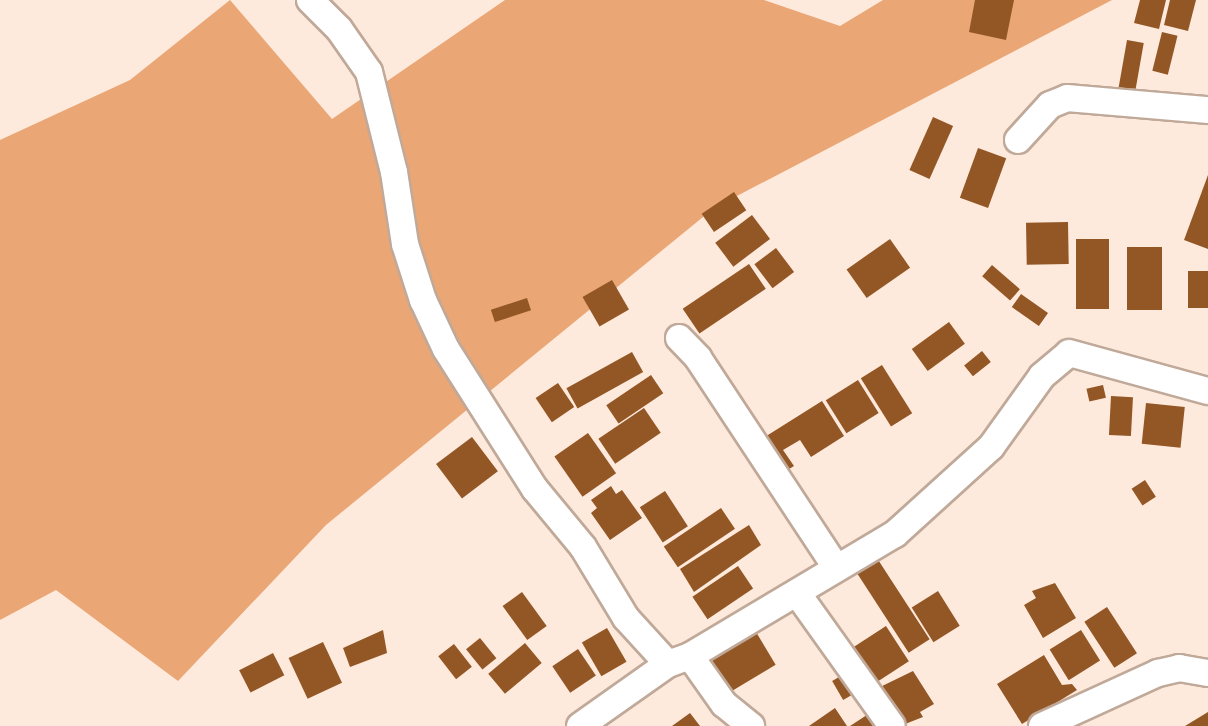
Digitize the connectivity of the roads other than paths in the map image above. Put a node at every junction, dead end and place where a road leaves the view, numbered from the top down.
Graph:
1 (310, 0) edge
2 (1208, 110) edge
3 (1018, 140) dead end
4 (680, 338) dead end
5 (1208, 391) edge
6 (836, 567) junction
7 (796, 592) junction
8 (679, 660) junction
9 (1208, 673) edge
10 (580, 726) edge
11 (751, 726) edge
12 (892, 726) edge
13 (1042, 726) edge

1 - 8 street
2 - 3 street
4 - 6 street
5 - 6 street
6 - 7 street
7 - 8 street
7 - 12 street
8 - 10 street
8 - 11 street
9 - 13 street

